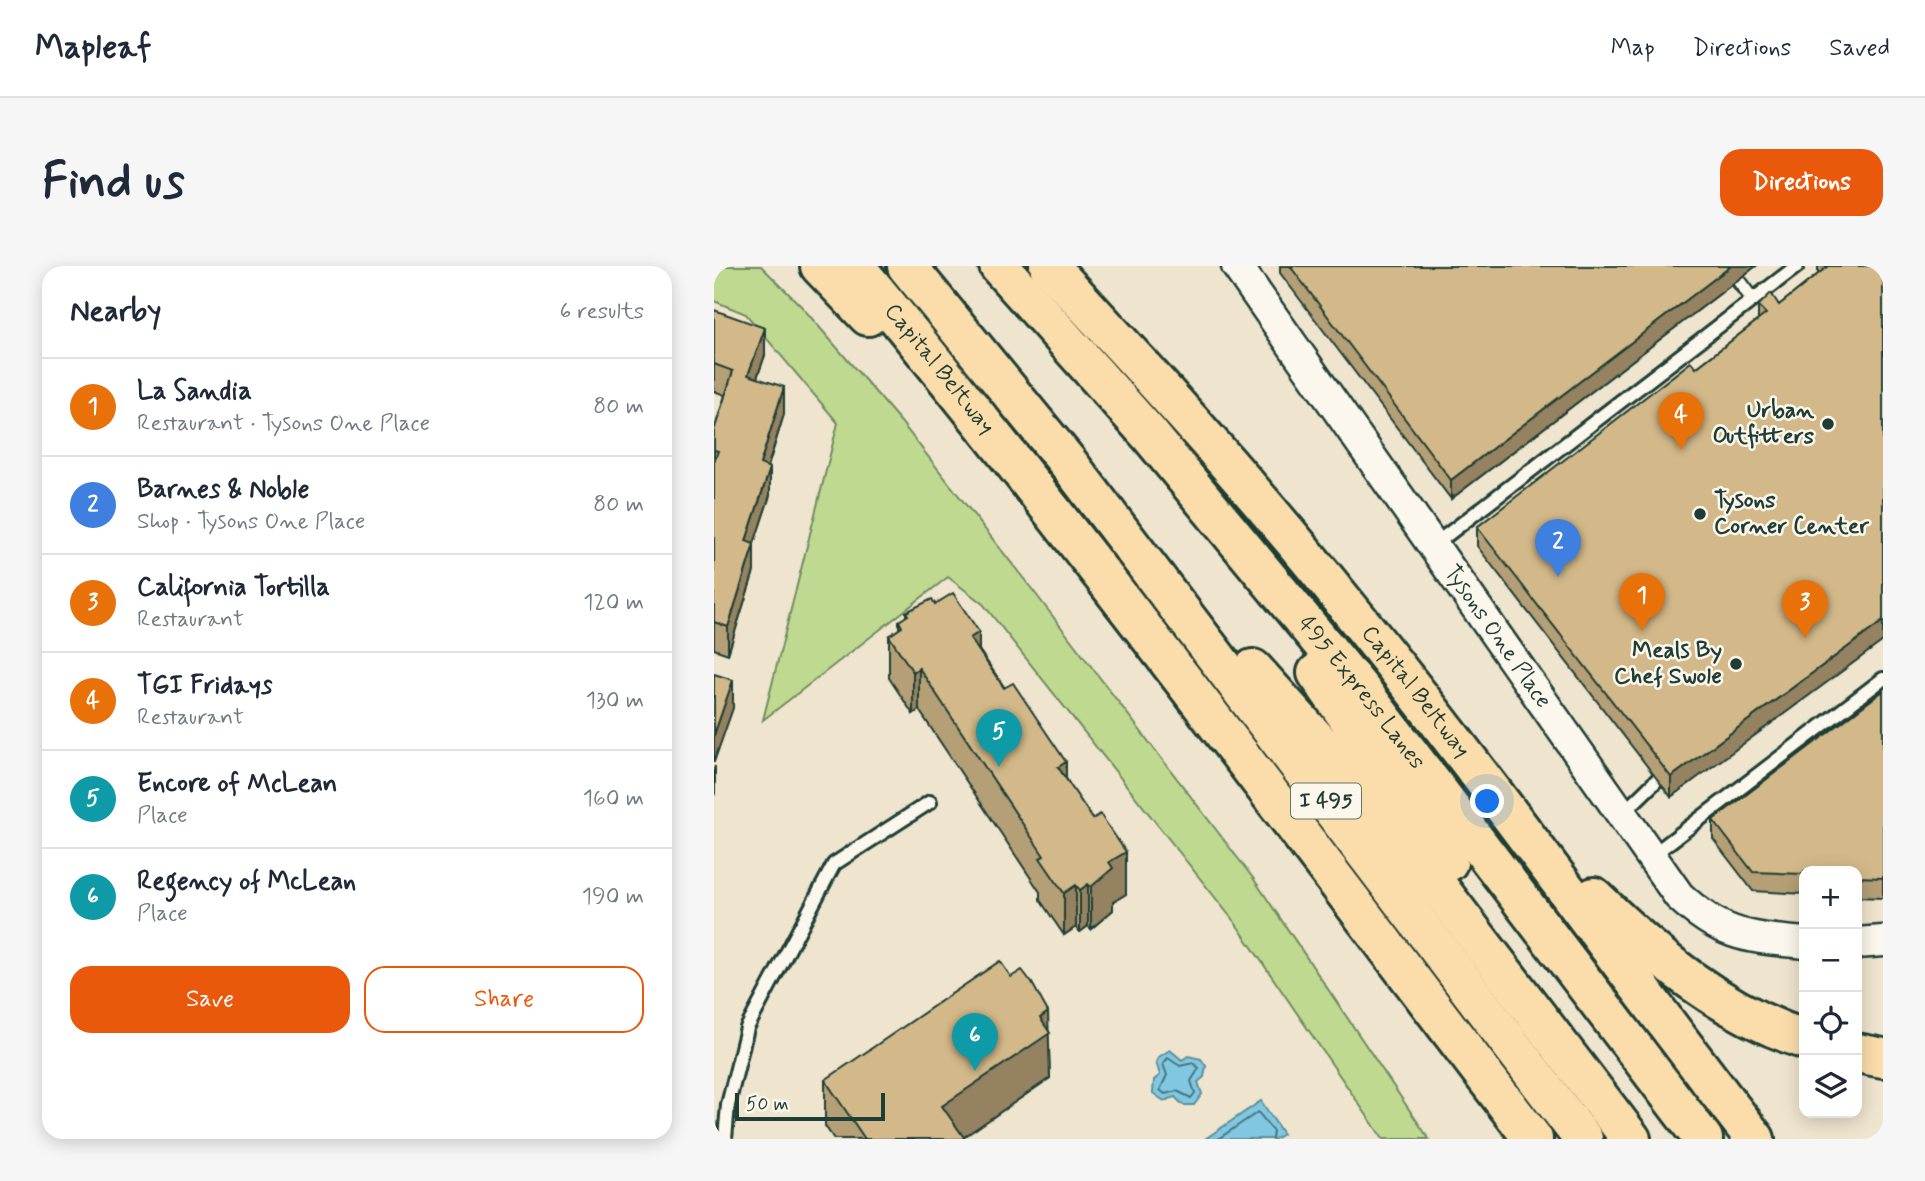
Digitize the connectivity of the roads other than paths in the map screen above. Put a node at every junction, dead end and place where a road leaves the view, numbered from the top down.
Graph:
1 (820, 266) edge
2 (855, 266) edge
3 (907, 266) edge
4 (999, 266) edge
5 (1049, 266) edge
6 (1075, 266) edge
7 (1237, 266) edge
8 (1797, 266) edge
9 (1738, 280) dead end
10 (1753, 300) junction
11 (1196, 424) junction
12 (1149, 434) junction
13 (1069, 464) junction
14 (1432, 546) junction
15 (1085, 551) junction
16 (1883, 679) edge
17 (1478, 772) junction
18 (1658, 779) edge
19 (930, 802) dead end
20 (1620, 816) junction
21 (1650, 857) junction
22 (1799, 942) edge
23 (1799, 1037) edge
24 (1862, 1054) edge
25 (1883, 1058) edge
26 (725, 1139) edge
27 (1533, 1139) edge
28 (1583, 1139) edge
29 (1631, 1139) edge
30 (1658, 1139) edge
31 (1703, 1139) edge
32 (1755, 1139) edge

1 - 15 highway
2 - 15 highway, Capital Beltway / I 495
3 - 13 highway, I 495
4 - 12 highway, 495 Express Lanes
5 - 11 highway, Capital Beltway
6 - 11 highway
7 - 14 street, Tysons One Place
8 - 10 lane
9 - 10 lane
10 - 14 lane
11 - 17 highway, Capital Beltway
12 - 30 highway
12 - 31 highway, 495 Express Lanes
13 - 28 highway, I 495
13 - 29 highway
14 - 20 street, Tysons One Place
15 - 27 highway, Capital Beltway / I 495
16 - 21 lane
17 - 23 highway
17 - 32 highway, Capital Beltway
18 - 20 lane
19 - 26 lane
20 - 21 street, Tysons One Place
21 - 22 street, Tysons One Place
24 - 25 highway

